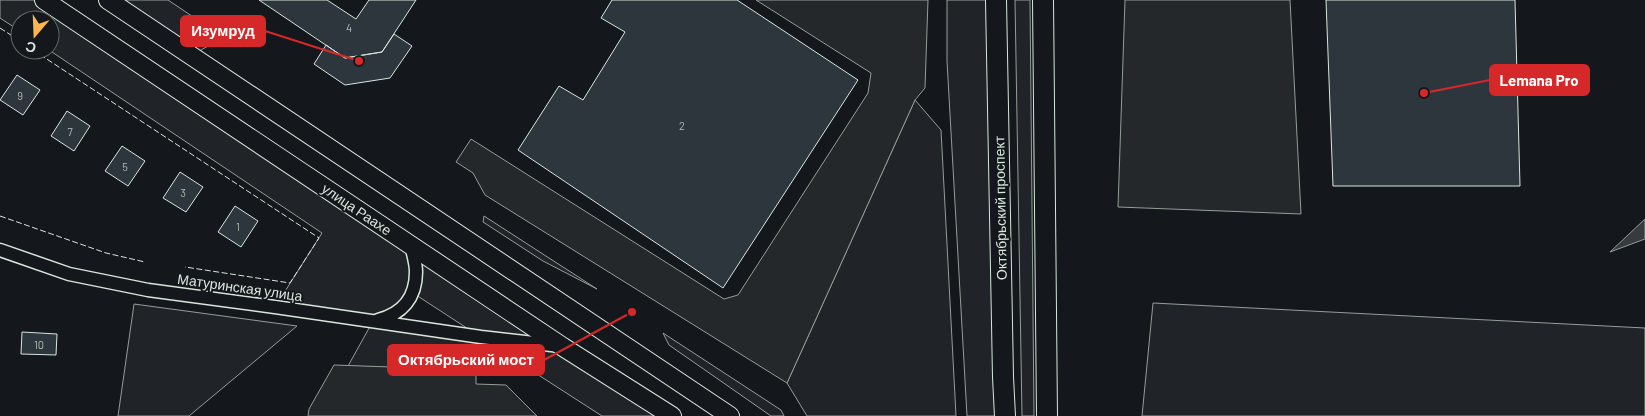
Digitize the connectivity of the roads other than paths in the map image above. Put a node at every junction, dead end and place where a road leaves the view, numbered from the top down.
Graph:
1 (44, 0) edge
2 (108, 0) edge
3 (996, 0) edge
4 (1042, 0) edge
5 (411, 245) junction
6 (0, 250) edge
7 (1002, 308) junction
8 (374, 321) junction
9 (563, 347) junction
10 (672, 416) edge
11 (730, 416) edge
12 (994, 416) edge
13 (1005, 416) edge
14 (1047, 416) edge

1 - 5 main road, улица Раахе
2 - 11 main road
3 - 7 main road, Октябрьский проспект
4 - 14 main road
5 - 8 street
5 - 9 main road, улица Раахе
6 - 8 street, Матуринская улица
7 - 12 main road
7 - 13 main road, Октябрьский проспект
8 - 9 street, Матуринская улица
9 - 10 main road, улица Раахе

